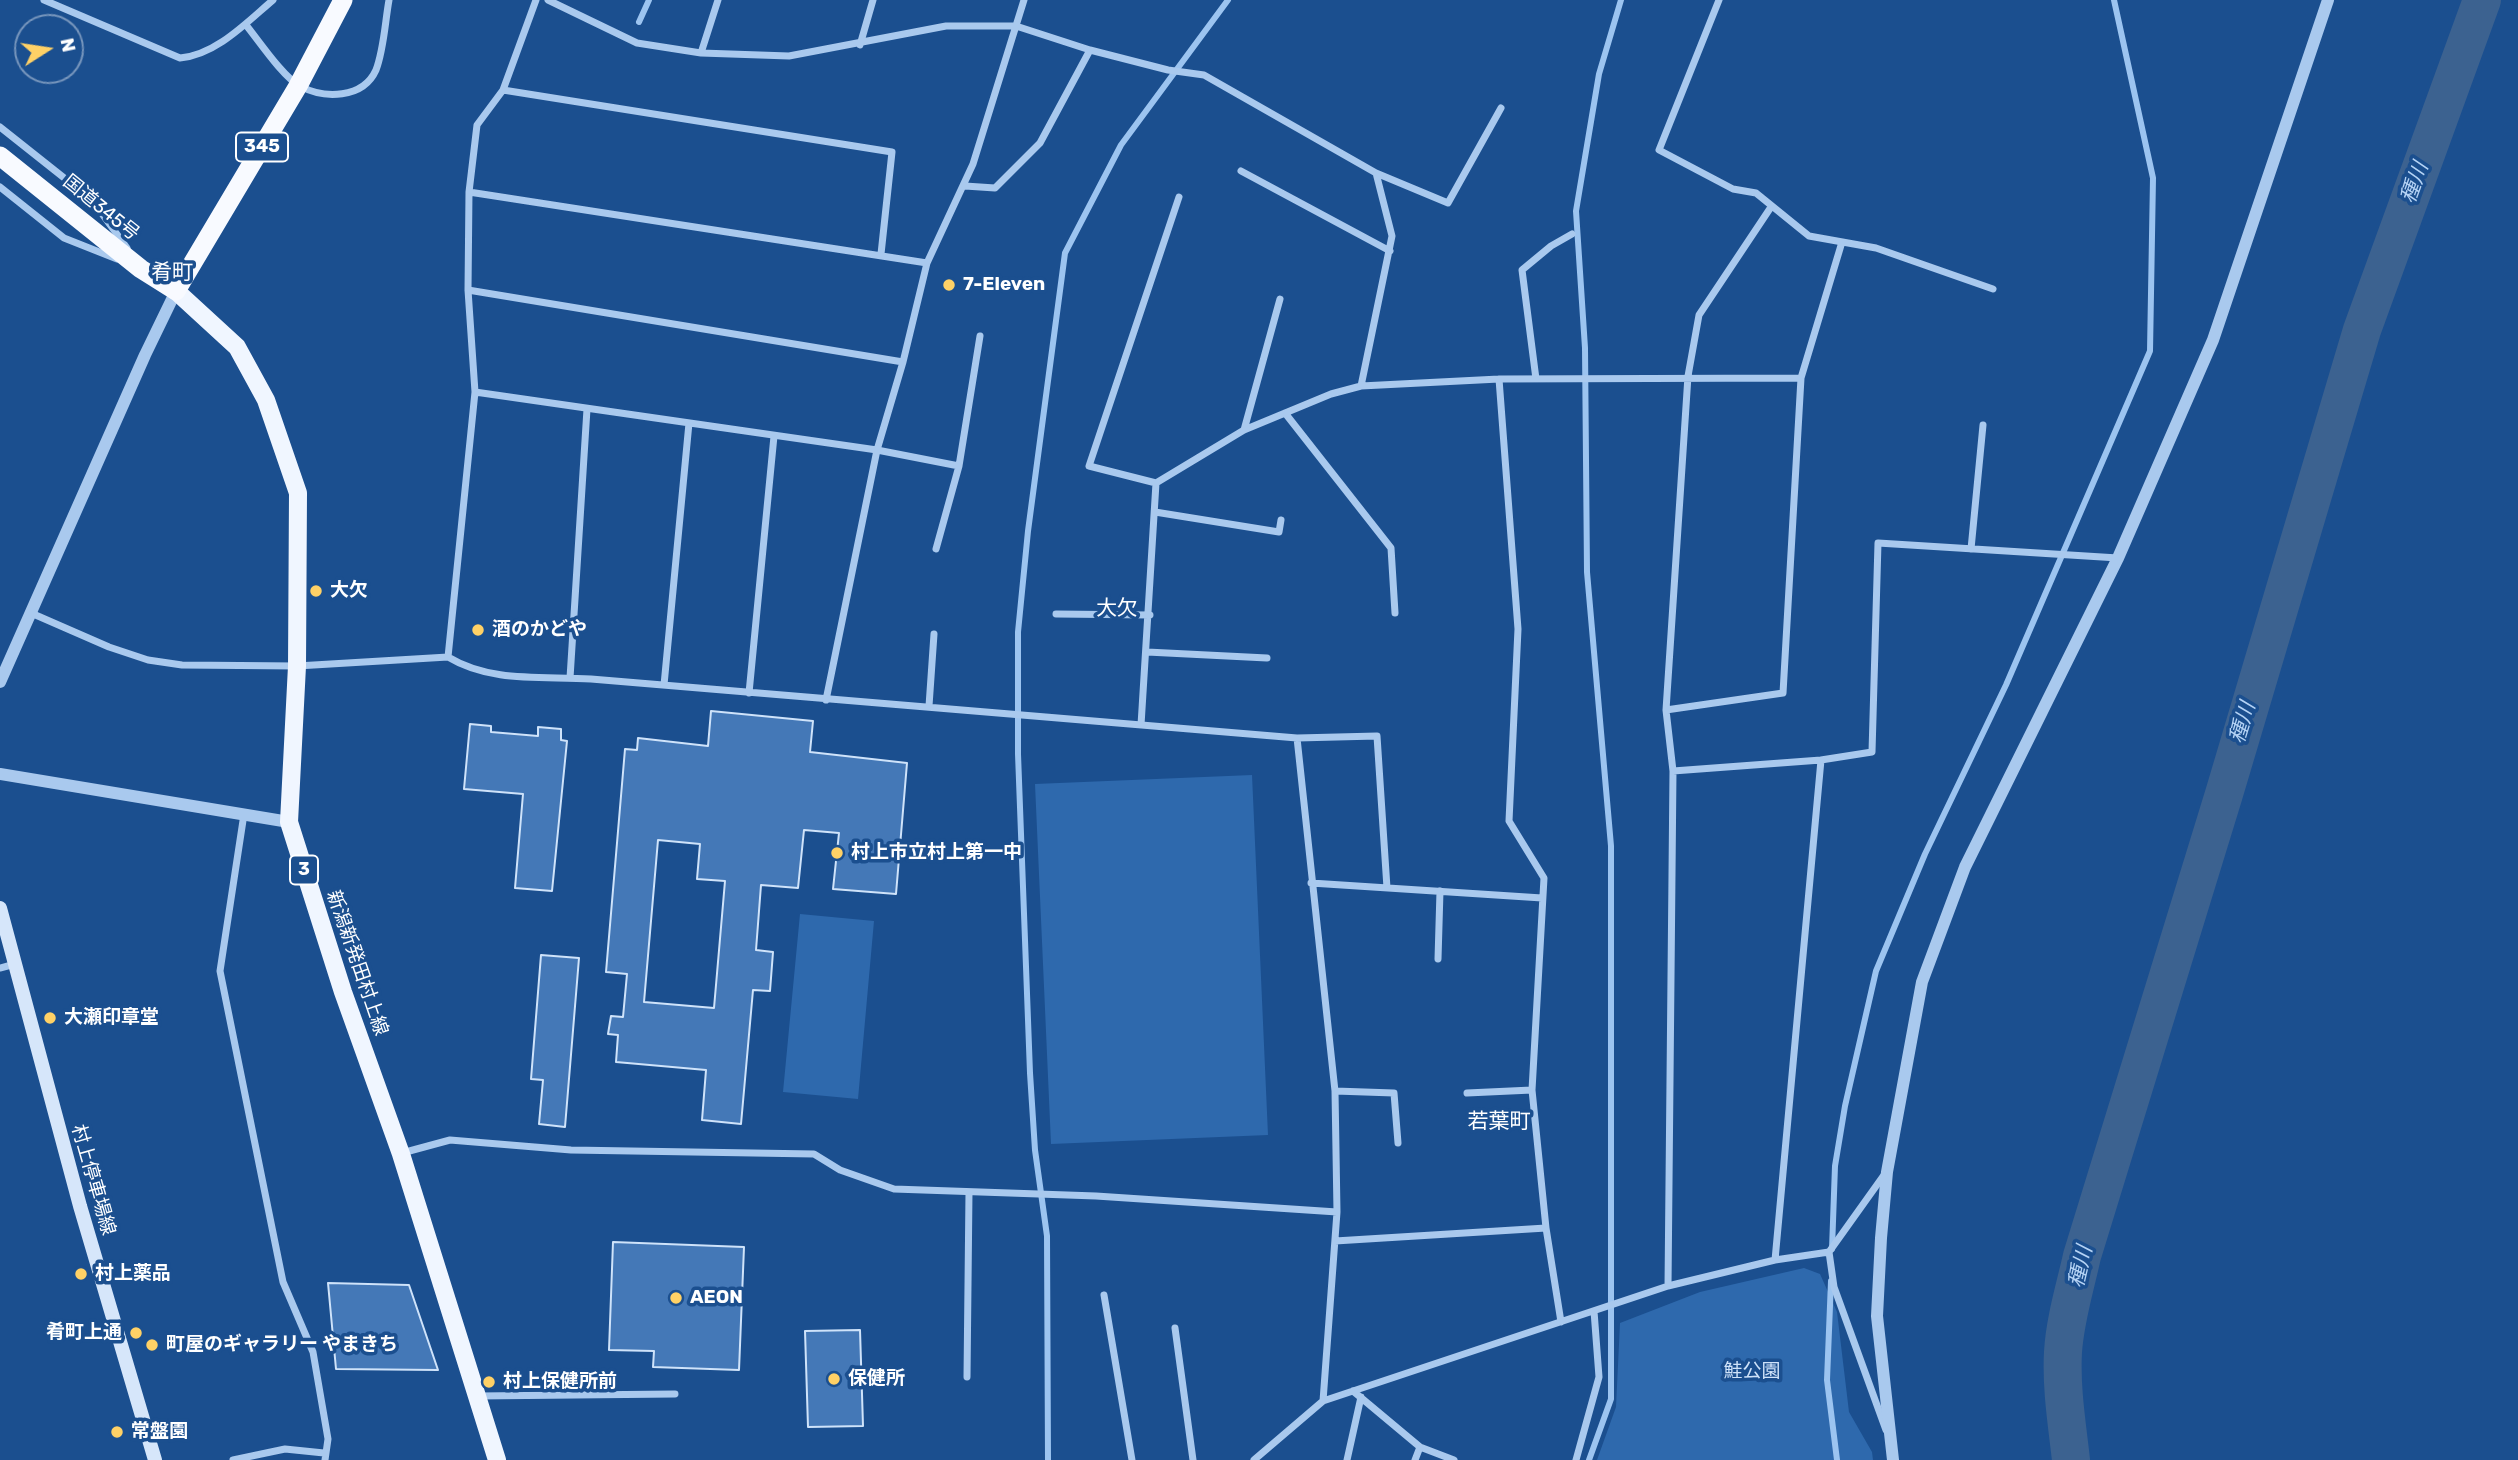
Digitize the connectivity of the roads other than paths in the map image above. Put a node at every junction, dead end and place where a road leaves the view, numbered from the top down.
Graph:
1 (44, 0) edge
2 (273, 0) edge
3 (342, 0) edge
4 (389, 0) edge
5 (536, 0) edge
6 (548, 0) edge
7 (718, 0) edge
8 (873, 0) edge
9 (1024, 0) edge
10 (1719, 0) edge
11 (2329, 0) edge
12 (246, 25) junction
13 (1016, 26) junction
14 (860, 45) junction
15 (1090, 50) junction
16 (701, 53) junction
17 (298, 86) junction
18 (503, 90) junction
19 (1501, 108) dead end
20 (0, 127) edge
21 (0, 156) edge
22 (1241, 171) dead end
23 (1376, 173) junction
24 (965, 186) junction
25 (0, 187) edge
26 (469, 192) junction
27 (1180, 197) dead end
28 (1771, 207) junction
29 (1572, 234) dead end
30 (1842, 242) junction
31 (1390, 251) junction
32 (881, 254) junction
33 (927, 262) junction
34 (141, 269) junction
35 (1993, 289) dead end
36 (468, 290) junction
37 (176, 291) junction
38 (1280, 299) dead end
39 (980, 336) dead end
40 (903, 362) junction
41 (1688, 376) junction
42 (1801, 378) junction
43 (1499, 379) junction
44 (1536, 379) junction
45 (1361, 386) junction
46 (475, 392) junction
47 (587, 408) junction
48 (1285, 413) junction
49 (689, 423) junction
50 (1983, 425) dead end
51 (1244, 430) junction
52 (774, 436) junction
53 (877, 450) junction
54 (958, 466) junction
55 (1156, 484) junction
56 (1155, 512) junction
57 (1281, 520) dead end
58 (1971, 548) junction
59 (936, 549) dead end
60 (2119, 558) junction
61 (31, 612) junction
62 (1395, 613) dead end
63 (1056, 614) dead end
64 (1150, 615) junction
65 (934, 634) dead end
66 (1147, 652) junction
67 (449, 657) junction
68 (1266, 658) dead end
69 (297, 666) junction
70 (570, 678) junction
71 (0, 682) edge
72 (664, 685) junction
73 (749, 693) junction
74 (826, 700) junction
75 (929, 706) junction
76 (1666, 710) junction
77 (1141, 725) junction
78 (1297, 737) junction
79 (1821, 760) junction
80 (1673, 771) junction
81 (0, 774) edge
82 (244, 814) junction
83 (289, 822) junction
84 (1311, 883) junction
85 (1387, 888) junction
86 (1440, 891) junction
87 (1542, 898) junction
88 (0, 908) edge
89 (1438, 959) dead end
90 (15, 964) junction
91 (0, 968) edge
92 (1532, 1090) junction
93 (1335, 1091) junction
94 (1467, 1093) dead end
95 (1398, 1143) dead end
96 (401, 1154) junction
97 (1887, 1172) junction
98 (969, 1192) junction
99 (1337, 1212) junction
100 (1546, 1228) junction
101 (1335, 1241) junction
102 (1829, 1252) junction
103 (1775, 1260) junction
104 (1668, 1286) junction
105 (1104, 1295) dead end
106 (1594, 1311) junction
107 (1561, 1321) junction
108 (1175, 1328) dead end
109 (967, 1377) dead end
110 (1353, 1391) junction
111 (675, 1394) dead end
112 (477, 1396) junction
113 (1362, 1397) junction
114 (1323, 1401) junction
115 (1891, 1446) junction
116 (1420, 1447) junction
117 (324, 1456) edge
118 (155, 1460) edge
119 (233, 1460) edge
120 (497, 1460) edge
121 (1132, 1460) edge
122 (1194, 1460) edge
123 (1254, 1460) edge
124 (1347, 1460) edge
125 (1415, 1460) edge
126 (1454, 1460) edge
127 (1576, 1460) edge
128 (1893, 1460) edge

1 - 12 street
2 - 12 street
3 - 17 highway, 345
4 - 17 street
5 - 18 street
6 - 16 street
7 - 16 street
8 - 14 street
9 - 13 street
10 - 28 street
11 - 60 street
12 - 17 street
13 - 14 street
13 - 15 street
13 - 24 street
14 - 16 street
15 - 23 street
15 - 24 street
17 - 37 highway, 345
18 - 26 street
18 - 32 street
19 - 23 street
20 - 34 street
21 - 34 highway, 国道345号
22 - 31 street
23 - 31 street
24 - 33 street
25 - 34 street
26 - 32 street
26 - 36 street
27 - 55 street
28 - 30 street
28 - 41 street
29 - 44 street
30 - 35 street
30 - 42 street
31 - 45 street
32 - 33 street
33 - 40 street
34 - 37 highway, 国道345号
36 - 40 street
36 - 46 street
37 - 61 street
37 - 69 main road, 新潟新発田村上線 / 3
38 - 51 street
39 - 54 street
40 - 53 street
41 - 42 street
41 - 44 street
41 - 76 street
42 - 76 street
43 - 44 street
43 - 45 street
43 - 87 street
45 - 48 street
46 - 47 street
46 - 67 street
47 - 49 street
47 - 70 street
48 - 51 street
48 - 62 street
49 - 52 street
49 - 72 street
50 - 58 street
51 - 55 street
52 - 53 street
52 - 73 street
53 - 54 street
53 - 74 street
54 - 59 street
55 - 56 street
56 - 57 street
56 - 64 street
58 - 60 street
58 - 79 street
60 - 97 street
61 - 69 street
61 - 71 street
63 - 64 street
64 - 66 street
65 - 75 street
66 - 68 street
66 - 77 street
67 - 69 street
67 - 70 street
69 - 83 main road, 新潟新発田村上線 / 3
70 - 72 street
72 - 73 street
73 - 74 street
74 - 75 street
75 - 77 street
76 - 80 street
77 - 78 street
78 - 84 street
78 - 85 street
79 - 80 street
79 - 103 street
80 - 104 street
81 - 82 street
82 - 83 street
82 - 117 street
83 - 96 main road, 新潟新発田村上線 / 3
84 - 85 street
84 - 93 street
85 - 86 street
86 - 87 street
86 - 89 street
87 - 92 street
88 - 90 main road, 村上停車場線
90 - 91 street
90 - 118 main road, 村上停車場線
92 - 94 street
92 - 100 street
93 - 95 street
93 - 99 street
96 - 98 street
96 - 112 main road, 新潟新発田村上線 / 3
97 - 102 street
97 - 115 street
98 - 99 street
98 - 109 street
99 - 101 street
100 - 101 street
100 - 107 street
101 - 114 street
102 - 103 street
102 - 115 street
103 - 104 street
104 - 106 street
105 - 121 street
106 - 107 street
106 - 127 street
107 - 110 street
108 - 122 street
110 - 113 street
110 - 114 street
111 - 112 street
112 - 120 main road, 新潟新発田村上線 / 3
113 - 116 street
113 - 124 street
114 - 123 street
115 - 128 street
116 - 125 street
116 - 126 street
117 - 119 street

